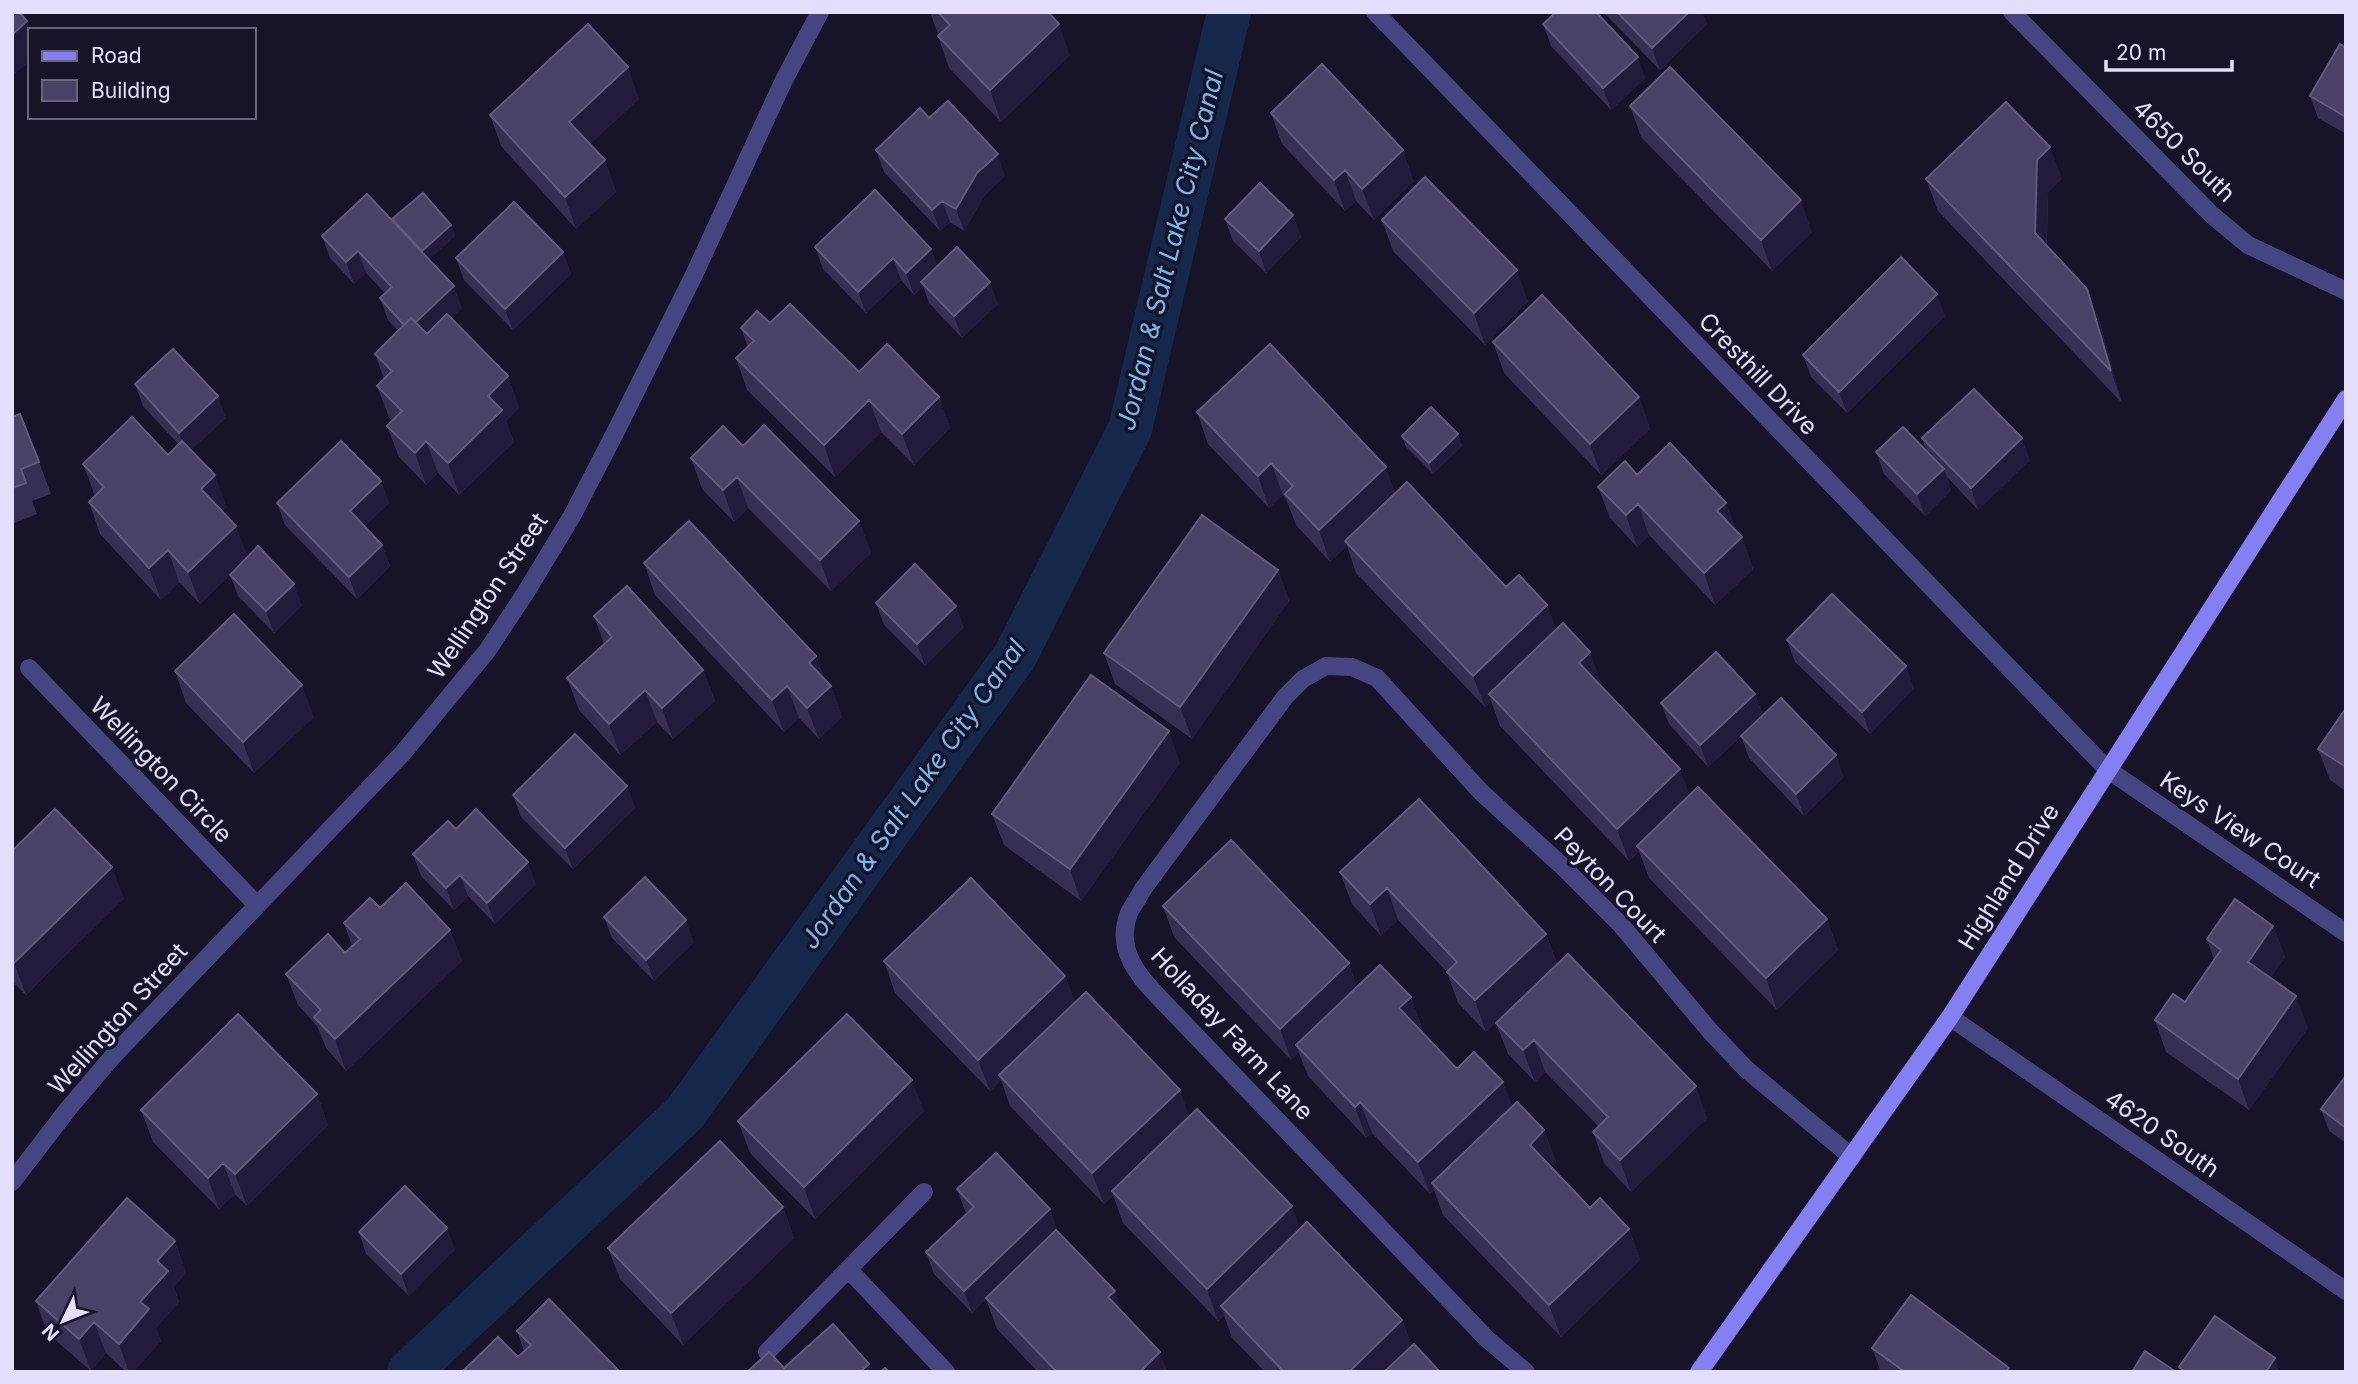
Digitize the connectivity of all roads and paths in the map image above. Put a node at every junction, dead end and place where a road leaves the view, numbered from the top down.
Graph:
1 (820, 12) edge
2 (1375, 12) edge
3 (2012, 12) edge
4 (2346, 291) edge
5 (2346, 399) edge
6 (1326, 666) joint
7 (29, 668) dead end
8 (2107, 769) junction
9 (257, 905) junction
10 (2346, 933) edge
11 (1950, 1017) junction
12 (1852, 1157) junction
13 (12, 1182) edge
14 (924, 1192) dead end
15 (849, 1270) junction
16 (2346, 1291) edge
17 (767, 1352) edge
18 (946, 1372) edge
19 (1526, 1372) edge
20 (1699, 1372) edge

1 - 9 street, Wellington Street
2 - 8 street, Cresthill Drive
3 - 4 street, 4650 South
5 - 8 main road, Highland Drive
6 - 12 street, Peyton Court
6 - 19 street, Holladay Farm Lane
7 - 9 street, Wellington Circle
8 - 10 street, Keys View Court
8 - 11 main road, Highland Drive
9 - 13 street, Wellington Street
11 - 12 main road, Highland Drive
11 - 16 street, 4620 South
12 - 20 main road, Highland Drive
14 - 15 street
15 - 17 street
15 - 18 street

